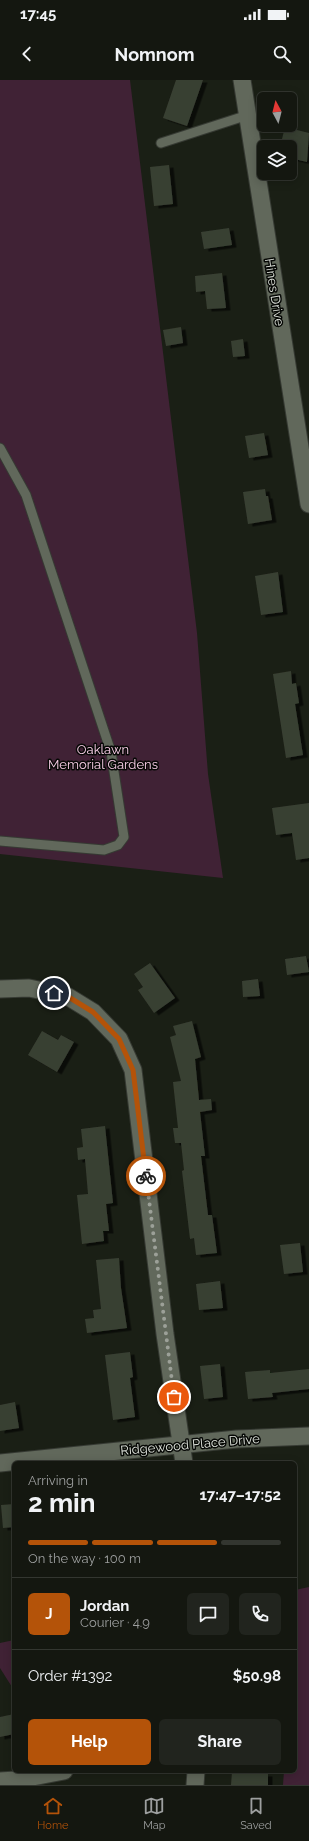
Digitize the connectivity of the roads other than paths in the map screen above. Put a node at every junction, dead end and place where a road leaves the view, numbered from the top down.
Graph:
1 (242, 80) edge
2 (248, 115) junction
3 (162, 143) dead end
4 (0, 448) edge
5 (305, 455) edge
6 (309, 504) edge
7 (0, 841) edge
8 (0, 989) edge
9 (309, 1436) edge
10 (181, 1444) junction
11 (19, 1461) edge
12 (184, 1461) edge
13 (12, 1462) edge
14 (0, 1463) edge
15 (53, 1773) edge
16 (196, 1773) edge
17 (0, 1781) edge
18 (195, 1785) edge

1 - 2 street, Hines Drive
2 - 3 lane
2 - 5 street, Hines Drive
4 - 7 lane
5 - 6 street, Hines Drive
8 - 10 street
9 - 10 street, Ridgewood Place Drive
10 - 11 street, Ridgewood Place Drive
10 - 12 street
13 - 14 street, Ridgewood Place Drive
15 - 17 street
16 - 18 street

